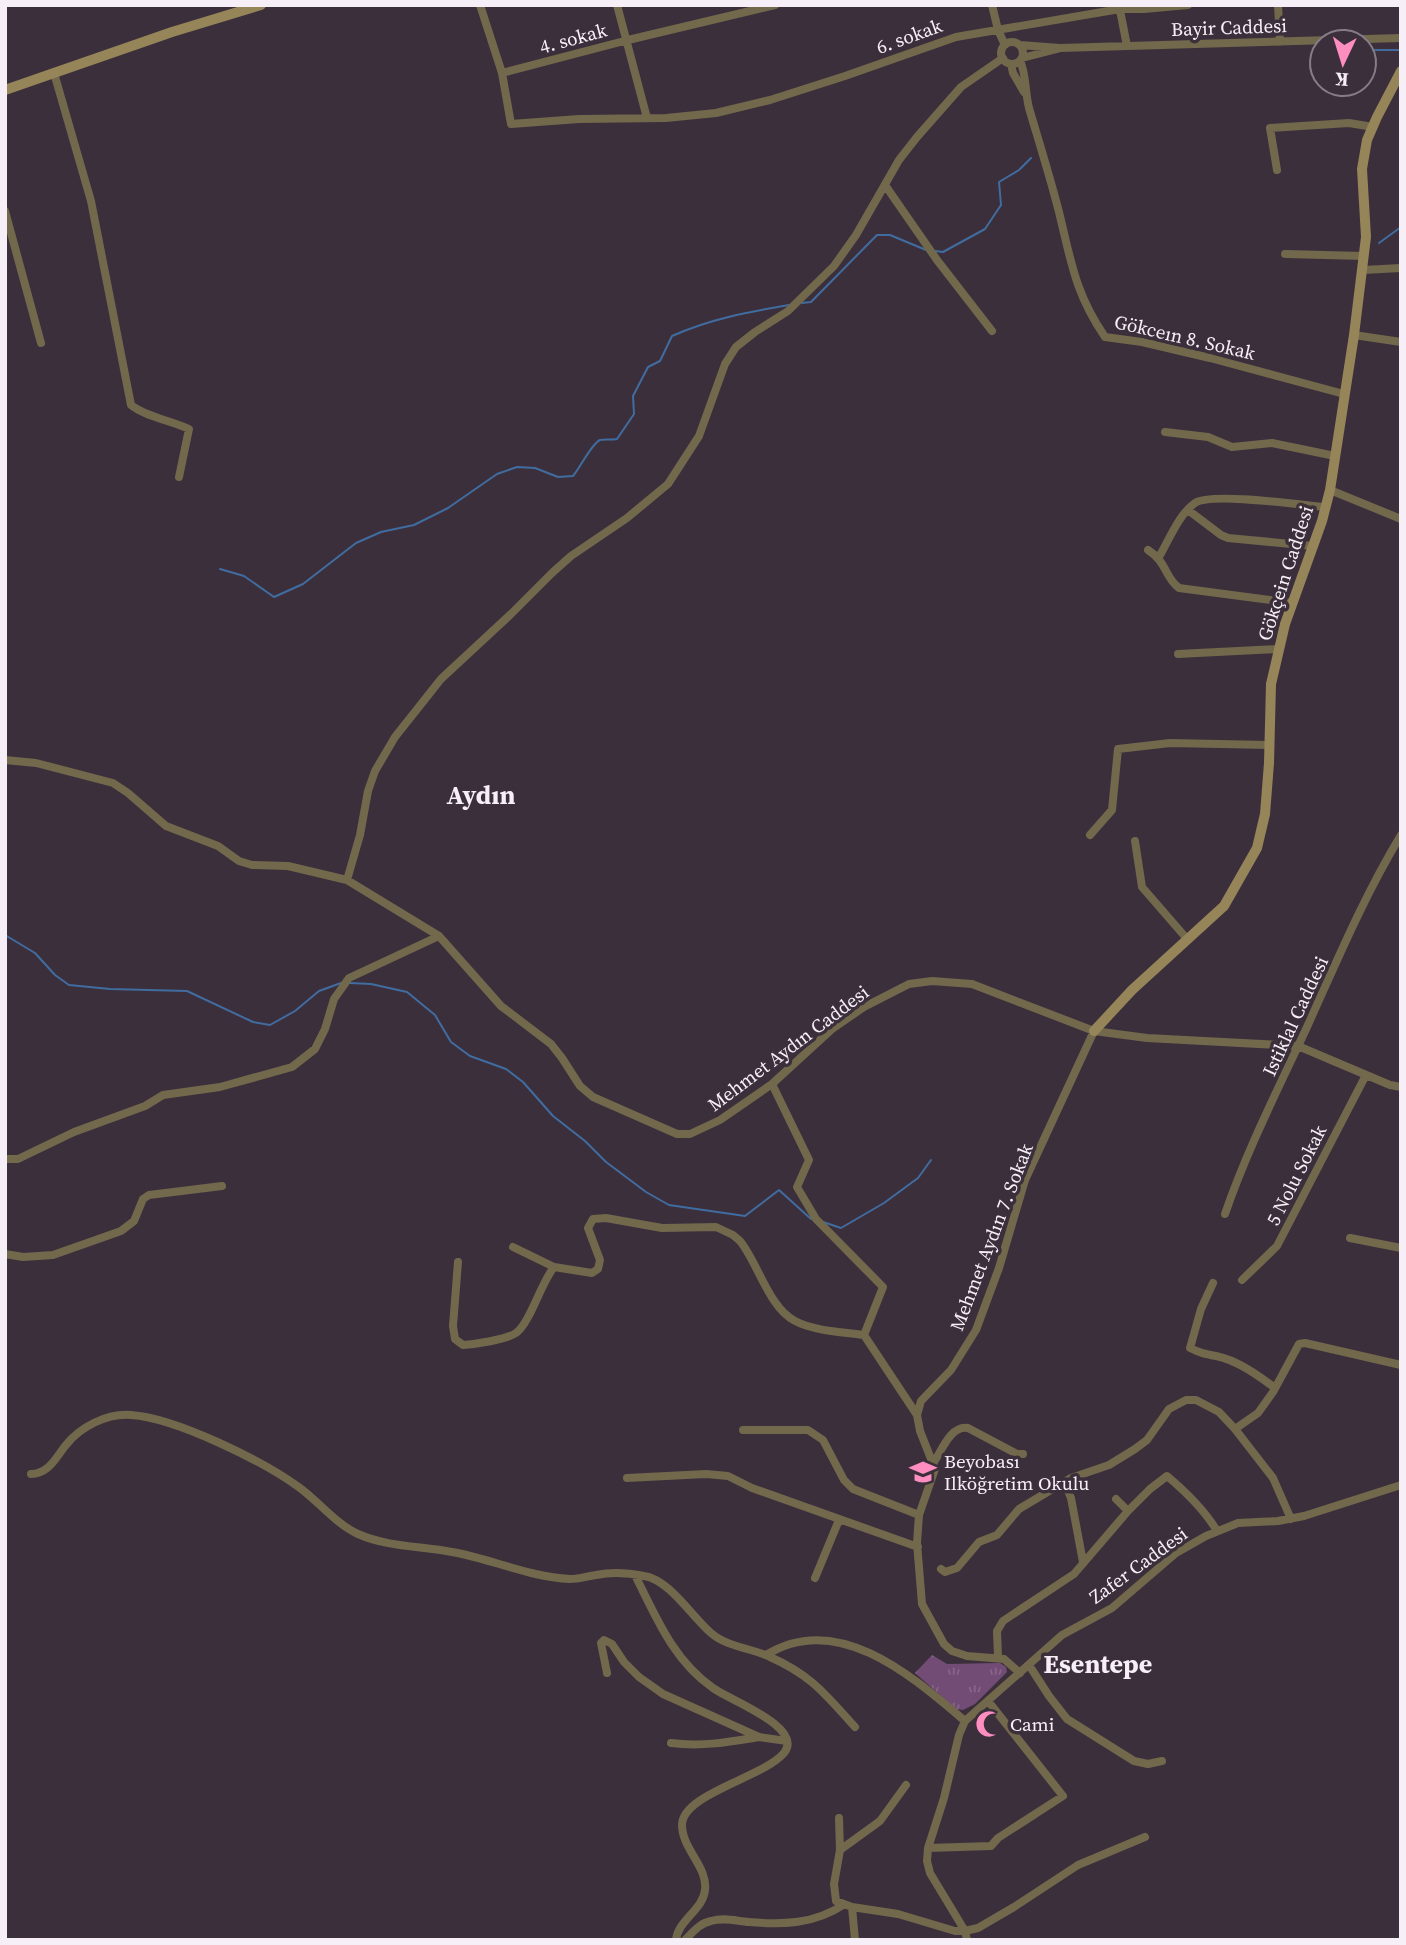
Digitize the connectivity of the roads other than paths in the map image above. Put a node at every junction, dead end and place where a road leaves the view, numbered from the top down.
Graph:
1 (261, 5) edge
2 (480, 5) edge
3 (617, 5) edge
4 (775, 5) edge
5 (992, 5) edge
6 (1188, 5) edge
7 (1278, 5) edge
8 (755, 7) edge
9 (1120, 7) edge
10 (998, 30) junction
11 (1400, 39) edge
12 (628, 40) junction
13 (1280, 42) junction
14 (1005, 45) junction
15 (1020, 45) junction
16 (1127, 46) junction
17 (1060, 48) junction
18 (1003, 58) junction
19 (1021, 59) junction
20 (1011, 64) junction
21 (1401, 71) edge
22 (54, 73) junction
23 (502, 73) junction
24 (5, 90) edge
25 (1024, 92) junction
26 (647, 118) junction
27 (1373, 127) junction
28 (1277, 170) dead end
29 (885, 185) junction
30 (5, 211) edge
31 (1285, 254) dead end
32 (1364, 256) junction
33 (1401, 268) edge
34 (1363, 270) junction
35 (992, 331) dead end
36 (1354, 335) junction
37 (1401, 342) edge
38 (41, 343) dead end
39 (1344, 394) junction
40 (1165, 432) dead end
41 (1335, 456) junction
42 (179, 477) dead end
43 (1330, 490) junction
44 (1325, 507) junction
45 (1188, 510) junction
46 (1401, 519) edge
47 (1313, 546) junction
48 (1148, 550) dead end
49 (1159, 557) junction
50 (1293, 603) junction
51 (1279, 649) junction
52 (1178, 654) dead end
53 (1269, 745) junction
54 (5, 760) edge
55 (1090, 835) dead end
56 (1401, 835) edge
57 (1135, 841) dead end
58 (347, 880) junction
59 (439, 936) junction
60 (1188, 940) junction
61 (1094, 1031) junction
62 (1298, 1046) junction
63 (1366, 1075) junction
64 (772, 1084) junction
65 (1401, 1087) edge
66 (5, 1159) edge
67 (222, 1186) dead end
68 (1225, 1214) dead end
69 (1350, 1238) dead end
70 (513, 1247) dead end
71 (1401, 1248) edge
72 (5, 1254) edge
73 (458, 1262) dead end
74 (554, 1267) junction
75 (1242, 1280) dead end
76 (1213, 1283) dead end
77 (864, 1335) junction
78 (1401, 1365) edge
79 (1275, 1388) junction
80 (917, 1415) junction
81 (1235, 1429) junction
82 (743, 1430) dead end
83 (1023, 1454) dead end
84 (934, 1462) junction
85 (31, 1474) dead end
86 (626, 1478) dead end
87 (1064, 1482) junction
88 (1401, 1485) edge
89 (1116, 1499) dead end
90 (1128, 1511) junction
91 (919, 1515) junction
92 (1291, 1519) junction
93 (839, 1520) junction
94 (1217, 1531) junction
95 (918, 1547) junction
96 (1083, 1562) junction
97 (941, 1569) dead end
98 (635, 1575) junction
99 (815, 1578) dead end
100 (766, 1655) junction
101 (998, 1657) junction
102 (1029, 1665) junction
103 (607, 1673) dead end
104 (1020, 1673) junction
105 (988, 1701) junction
106 (965, 1721) junction
107 (855, 1727) dead end
108 (759, 1737) junction
109 (787, 1741) junction
110 (671, 1743) dead end
111 (1162, 1761) dead end
112 (906, 1785) dead end
113 (839, 1818) dead end
114 (1145, 1838) dead end
115 (928, 1848) junction
116 (840, 1850) junction
117 (848, 1906) junction
118 (966, 1935) edge
119 (676, 1940) edge
120 (685, 1940) edge
121 (855, 1940) edge

1 - 22 street
2 - 23 street
3 - 12 street
4 - 8 street, 4. sokak
5 - 10 street
6 - 9 street, 6. sokak
7 - 13 street
8 - 12 street, 4. sokak
9 - 10 street, 6. sokak
9 - 16 street
10 - 14 street
10 - 26 street, 6. sokak
11 - 13 street, Bayir Caddesi
12 - 23 street, 4. sokak
12 - 26 street
13 - 16 street, Bayir Caddesi
14 - 15 street
14 - 18 street
15 - 17 street, Bayir Caddesi
15 - 19 street
16 - 17 street, Bayir Caddesi
17 - 19 street, Bayir Caddesi
18 - 20 street
18 - 29 street
19 - 20 street
19 - 25 street, Gökceın 8. Sokak
20 - 25 street, Gökceın 8. Sokak
21 - 27 street, Gökçein Caddesi
22 - 24 street
22 - 42 street
23 - 26 street, 6. sokak
25 - 39 street, Gökceın 8. Sokak
27 - 28 street
27 - 32 street, Gökçein Caddesi
29 - 35 street
29 - 58 street
30 - 38 street
31 - 32 street
32 - 34 street, Gökçein Caddesi
33 - 34 street
34 - 36 street, Gökçein Caddesi
36 - 37 street
36 - 39 street, Gökçein Caddesi
39 - 41 street, Gökçein Caddesi
40 - 41 street
41 - 43 street, Gökçein Caddesi
43 - 44 street, Gökçein Caddesi
43 - 46 street
44 - 45 street
44 - 47 street, Gökçein Caddesi
45 - 47 street
45 - 49 street
47 - 50 street, Gökçein Caddesi
48 - 49 street
49 - 50 street
50 - 51 street, Gökçein Caddesi
51 - 52 street
51 - 53 street, Gökçein Caddesi
53 - 55 street
53 - 60 street, Gökçein Caddesi
54 - 58 street, Mehmet Aydın Caddesi
56 - 62 street, Istiklal Caddesi
57 - 60 street
58 - 59 street, Mehmet Aydın Caddesi
59 - 64 street, Mehmet Aydın Caddesi
59 - 66 street
60 - 61 street, Gökçein Caddesi
61 - 62 street, Mehmet Aydın Caddesi
61 - 64 street, Mehmet Aydın Caddesi
61 - 80 street, Mehmet Aydın 7. Sokak
62 - 63 street, Mehmet Aydın Caddesi
62 - 68 street, Istiklal Caddesi
63 - 65 street, Mehmet Aydın Caddesi
63 - 75 street, 5 Nolu Sokak
64 - 77 street
67 - 72 street
69 - 71 street
70 - 74 street
73 - 74 street
74 - 77 street
76 - 79 street
77 - 80 street
78 - 79 street
79 - 81 street
80 - 84 street
81 - 87 street
81 - 92 street
82 - 91 street
83 - 84 street
84 - 91 street
85 - 98 street
86 - 93 street
87 - 96 street
87 - 97 street
88 - 92 street, Zafer Caddesi
89 - 90 street
90 - 94 street
90 - 96 street
91 - 95 street
92 - 94 street, Zafer Caddesi
93 - 95 street
93 - 99 street
94 - 102 street, Zafer Caddesi
95 - 101 street
96 - 101 street
98 - 100 street
98 - 109 street
100 - 106 street
100 - 107 street
101 - 104 street
102 - 104 street, Zafer Caddesi
102 - 111 street
103 - 108 street
104 - 105 street, Zafer Caddesi
105 - 106 street, Zafer Caddesi
105 - 115 street
106 - 115 street
108 - 109 street
108 - 110 street
109 - 119 street
112 - 116 street
113 - 116 street
114 - 118 street
115 - 118 street
116 - 117 street
117 - 118 street
117 - 120 street
117 - 121 street

